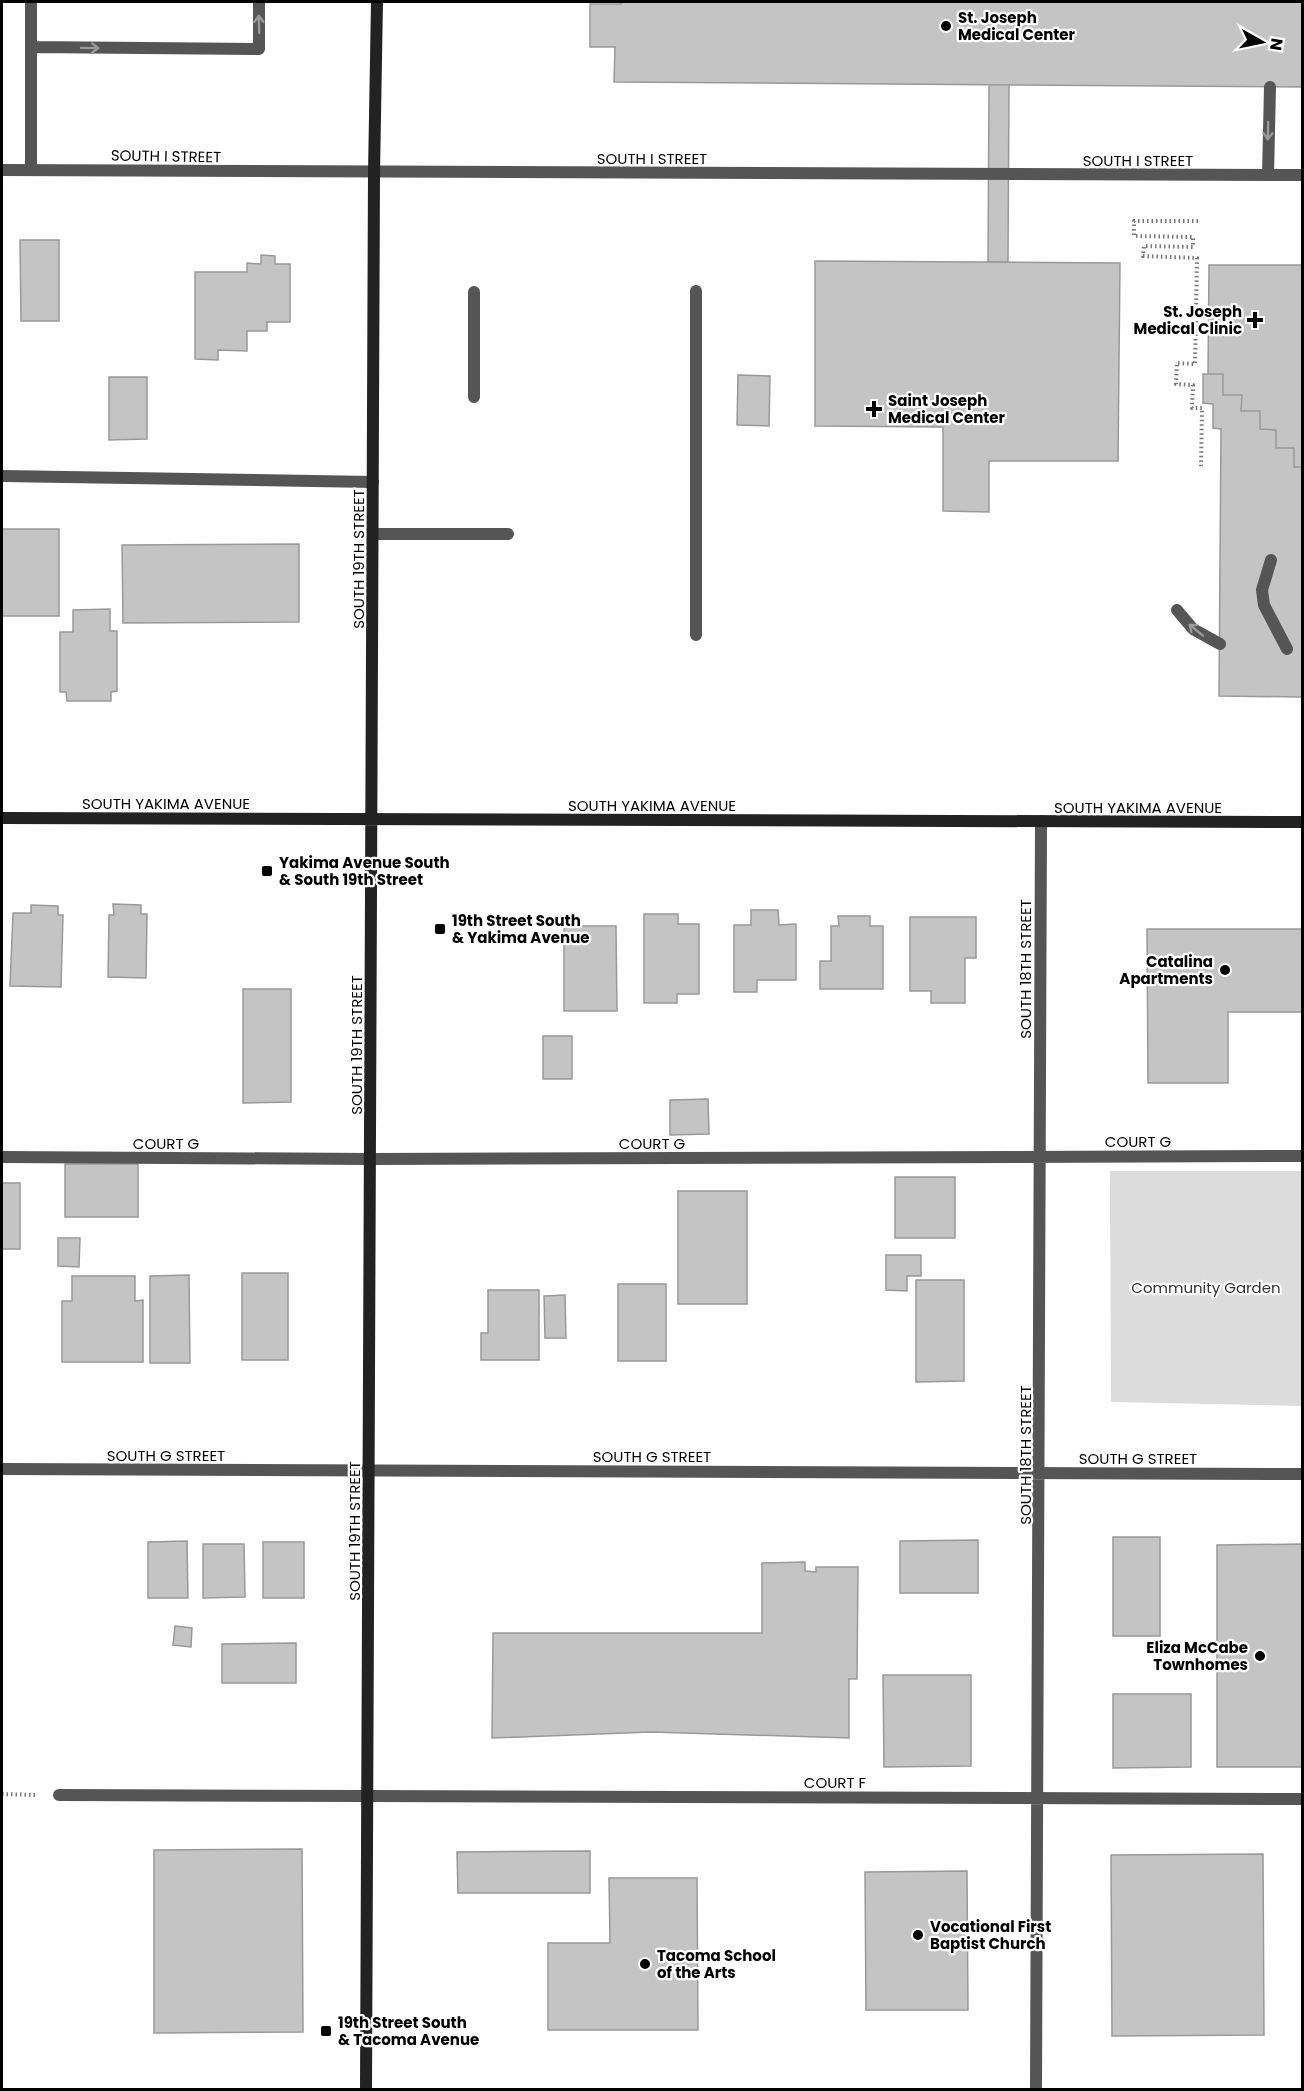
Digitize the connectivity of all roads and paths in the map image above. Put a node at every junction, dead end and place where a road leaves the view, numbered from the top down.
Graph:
1 (31, 2) edge
2 (259, 2) edge
3 (377, 2) edge
4 (31, 47) junction
5 (1270, 87) dead end
6 (2, 170) edge
7 (31, 170) junction
8 (374, 173) junction
9 (1268, 175) junction
10 (1302, 175) edge
11 (1198, 221) dead end
12 (696, 291) dead end
13 (474, 292) dead end
14 (474, 397) dead end
15 (1201, 468) dead end
16 (2, 476) edge
17 (373, 482) junction
18 (373, 534) junction
19 (508, 534) dead end
20 (1271, 560) dead end
21 (1177, 610) dead end
22 (696, 635) dead end
23 (1220, 644) dead end
24 (1287, 649) dead end
25 (2, 818) edge
26 (372, 819) junction
27 (1041, 821) junction
28 (1302, 822) edge
29 (1302, 1156) edge
30 (2, 1157) edge
31 (1040, 1157) junction
32 (370, 1159) junction
33 (2, 1469) edge
34 (369, 1470) junction
35 (1040, 1473) junction
36 (1302, 1474) edge
37 (2, 1794) edge
38 (59, 1795) joint
39 (368, 1796) junction
40 (1037, 1798) junction
41 (1302, 1799) edge
42 (366, 2090) edge
43 (1036, 2090) edge

1 - 4 street
4 -> 2 street
3 - 8 main road, SOUTH 19TH STREET
4 - 7 street
5 -> 9 street
6 - 7 street, SOUTH I STREET
7 - 8 street, SOUTH I STREET
8 - 9 street, SOUTH I STREET
8 - 17 main road, SOUTH 19TH STREET
9 - 10 street, SOUTH I STREET
11 - 15 path
12 - 22 street
13 - 14 street
16 - 17 street
17 - 18 main road, SOUTH 19TH STREET
18 - 19 street
18 - 26 main road, SOUTH 19TH STREET
20 - 24 street
23 -> 21 street
25 - 26 main road, SOUTH YAKIMA AVENUE
26 - 27 main road, SOUTH YAKIMA AVENUE
26 - 32 main road, SOUTH 19TH STREET
27 - 28 main road, SOUTH YAKIMA AVENUE
27 - 31 street, SOUTH 18TH STREET
29 - 31 street, COURT G
30 - 32 street, COURT G
31 - 32 street, COURT G
31 - 35 street, SOUTH 18TH STREET
32 - 34 main road, SOUTH 19TH STREET
33 - 34 street, SOUTH G STREET
34 - 35 street, SOUTH G STREET
34 - 39 main road, SOUTH 19TH STREET
35 - 36 street, SOUTH G STREET
35 - 40 street, SOUTH 18TH STREET
37 - 38 path
38 - 39 street, COURT F
39 - 40 street, COURT F
39 - 42 main road, SOUTH 19TH STREET
40 - 41 street, COURT F
40 - 43 street, SOUTH 18TH STREET

